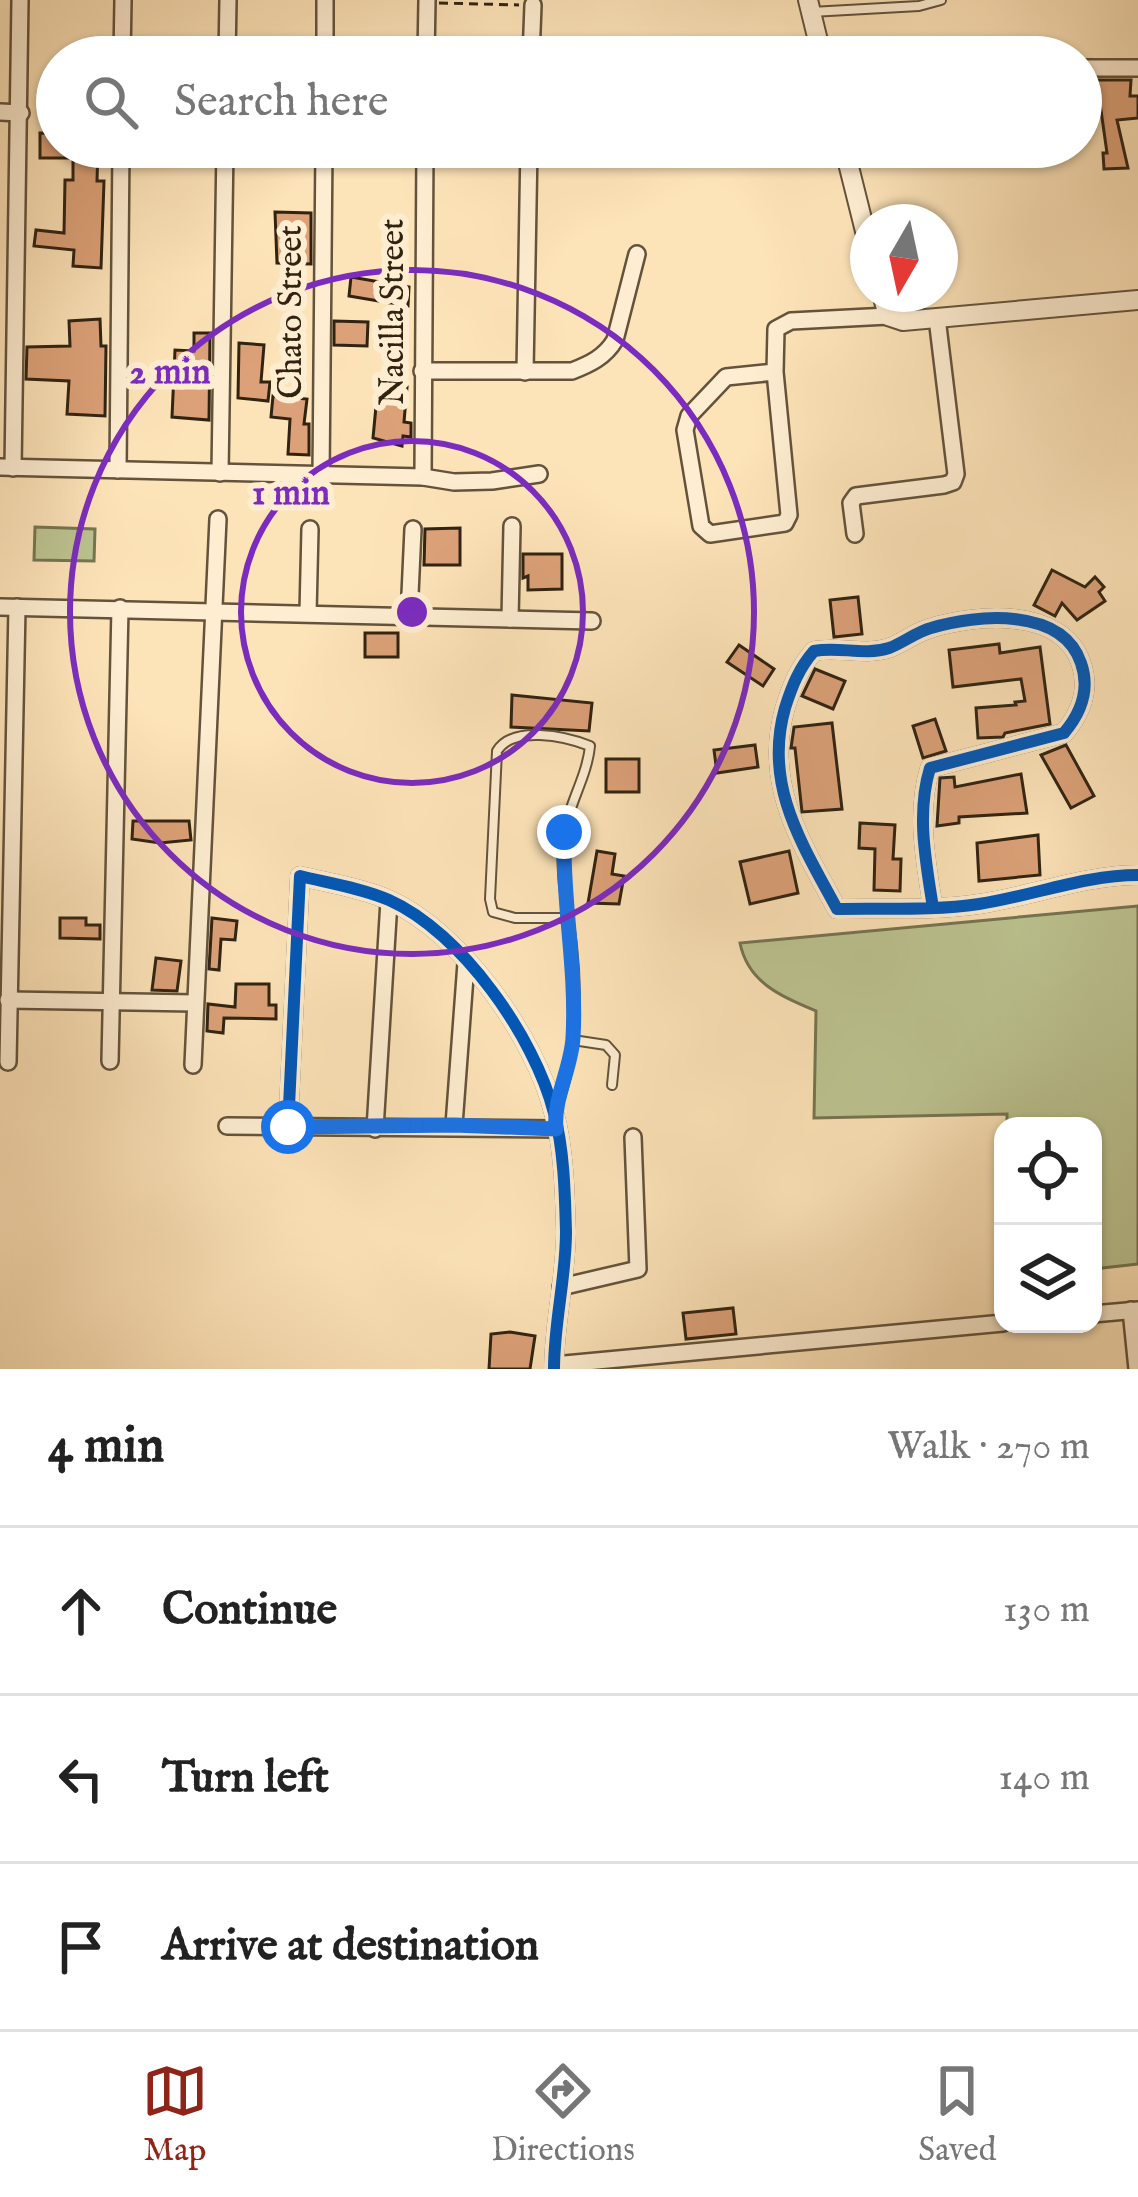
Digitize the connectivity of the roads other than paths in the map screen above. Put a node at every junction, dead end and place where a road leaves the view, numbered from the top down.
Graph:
1 (20, 0) edge
2 (123, 0) edge
3 (228, 0) edge
4 (325, 0) edge
5 (940, 0) edge
6 (427, 1) edge
7 (533, 5) road end
8 (809, 6) edge
9 (122, 36) edge
10 (227, 36) edge
11 (325, 36) edge
12 (427, 36) edge
13 (532, 36) edge
14 (817, 36) edge
15 (1102, 68) edge
16 (1138, 68) edge
17 (0, 112) edge
18 (21, 113) junction
19 (121, 168) edge
20 (225, 168) edge
21 (324, 168) edge
22 (425, 168) edge
23 (529, 168) edge
24 (849, 168) edge
25 (858, 204) edge
26 (637, 254) dead end
27 (1138, 300) edge
28 (887, 312) edge
29 (888, 316) junction
30 (937, 318) junction
31 (422, 371) junction
32 (525, 372) junction
33 (775, 372) junction
34 (6, 467) edge
35 (118, 470) junction
36 (220, 472) junction
37 (539, 474) dead end
38 (321, 477) junction
39 (423, 477) junction
40 (218, 519) dead end
41 (512, 526) dead end
42 (412, 529) dead end
43 (310, 530) dead end
44 (855, 534) dead end
45 (9, 607) edge
46 (120, 608) junction
47 (214, 610) junction
48 (308, 613) junction
49 (409, 616) junction
50 (510, 619) junction
51 (592, 621) dead end
52 (1138, 875) edge
53 (389, 901) junction
54 (933, 908) junction
55 (566, 918) junction
56 (466, 963) junction
57 (8, 1000) junction
58 (112, 1002) junction
59 (195, 1003) junction
60 (573, 1040) junction
61 (110, 1061) dead end
62 (8, 1062) dead end
63 (193, 1065) dead end
64 (611, 1084) dead end
65 (555, 1121) junction
66 (454, 1125) junction
67 (227, 1126) dead end
68 (288, 1127) junction
69 (375, 1129) junction
70 (633, 1137) dead end
71 (561, 1287) junction
72 (1134, 1310) edge
73 (1102, 1313) edge
74 (994, 1325) edge
75 (554, 1367) edge
76 (1137, 1369) edge

1 - 18 street
2 - 9 street
3 - 10 street
4 - 11 street
5 - 8 lane
6 - 12 street
7 - 13 street
8 - 14 street
15 - 16 street
17 - 18 street
18 - 34 street
19 - 35 street
20 - 36 street
21 - 38 street, Chato Street
22 - 31 street, Nacilla Street
23 - 32 street
24 - 25 street
26 - 32 street
27 - 30 street
28 - 29 street
29 - 30 street
29 - 33 street
30 - 44 street
31 - 32 street
31 - 39 street, Nacilla Street
33 - 33 street
34 - 35 street
35 - 36 street
36 - 38 street
37 - 39 street
38 - 39 street
40 - 47 street
41 - 50 street
42 - 49 street
43 - 48 street
45 - 46 street
45 - 57 street
46 - 47 street
46 - 58 street
47 - 48 street
47 - 59 street
48 - 49 street
49 - 50 street
50 - 51 street
52 - 54 street
53 - 56 street
53 - 68 street
53 - 69 street
54 - 54 street
55 - 55 lane
55 - 60 lane
56 - 65 street
56 - 66 street
57 - 58 street
57 - 62 street
58 - 59 street
58 - 61 street
59 - 63 street
60 - 64 lane
60 - 65 lane
65 - 66 street
65 - 71 street
66 - 69 street
67 - 68 street
68 - 69 street
70 - 71 street
71 - 75 street
72 - 73 street
72 - 76 street
74 - 75 street

